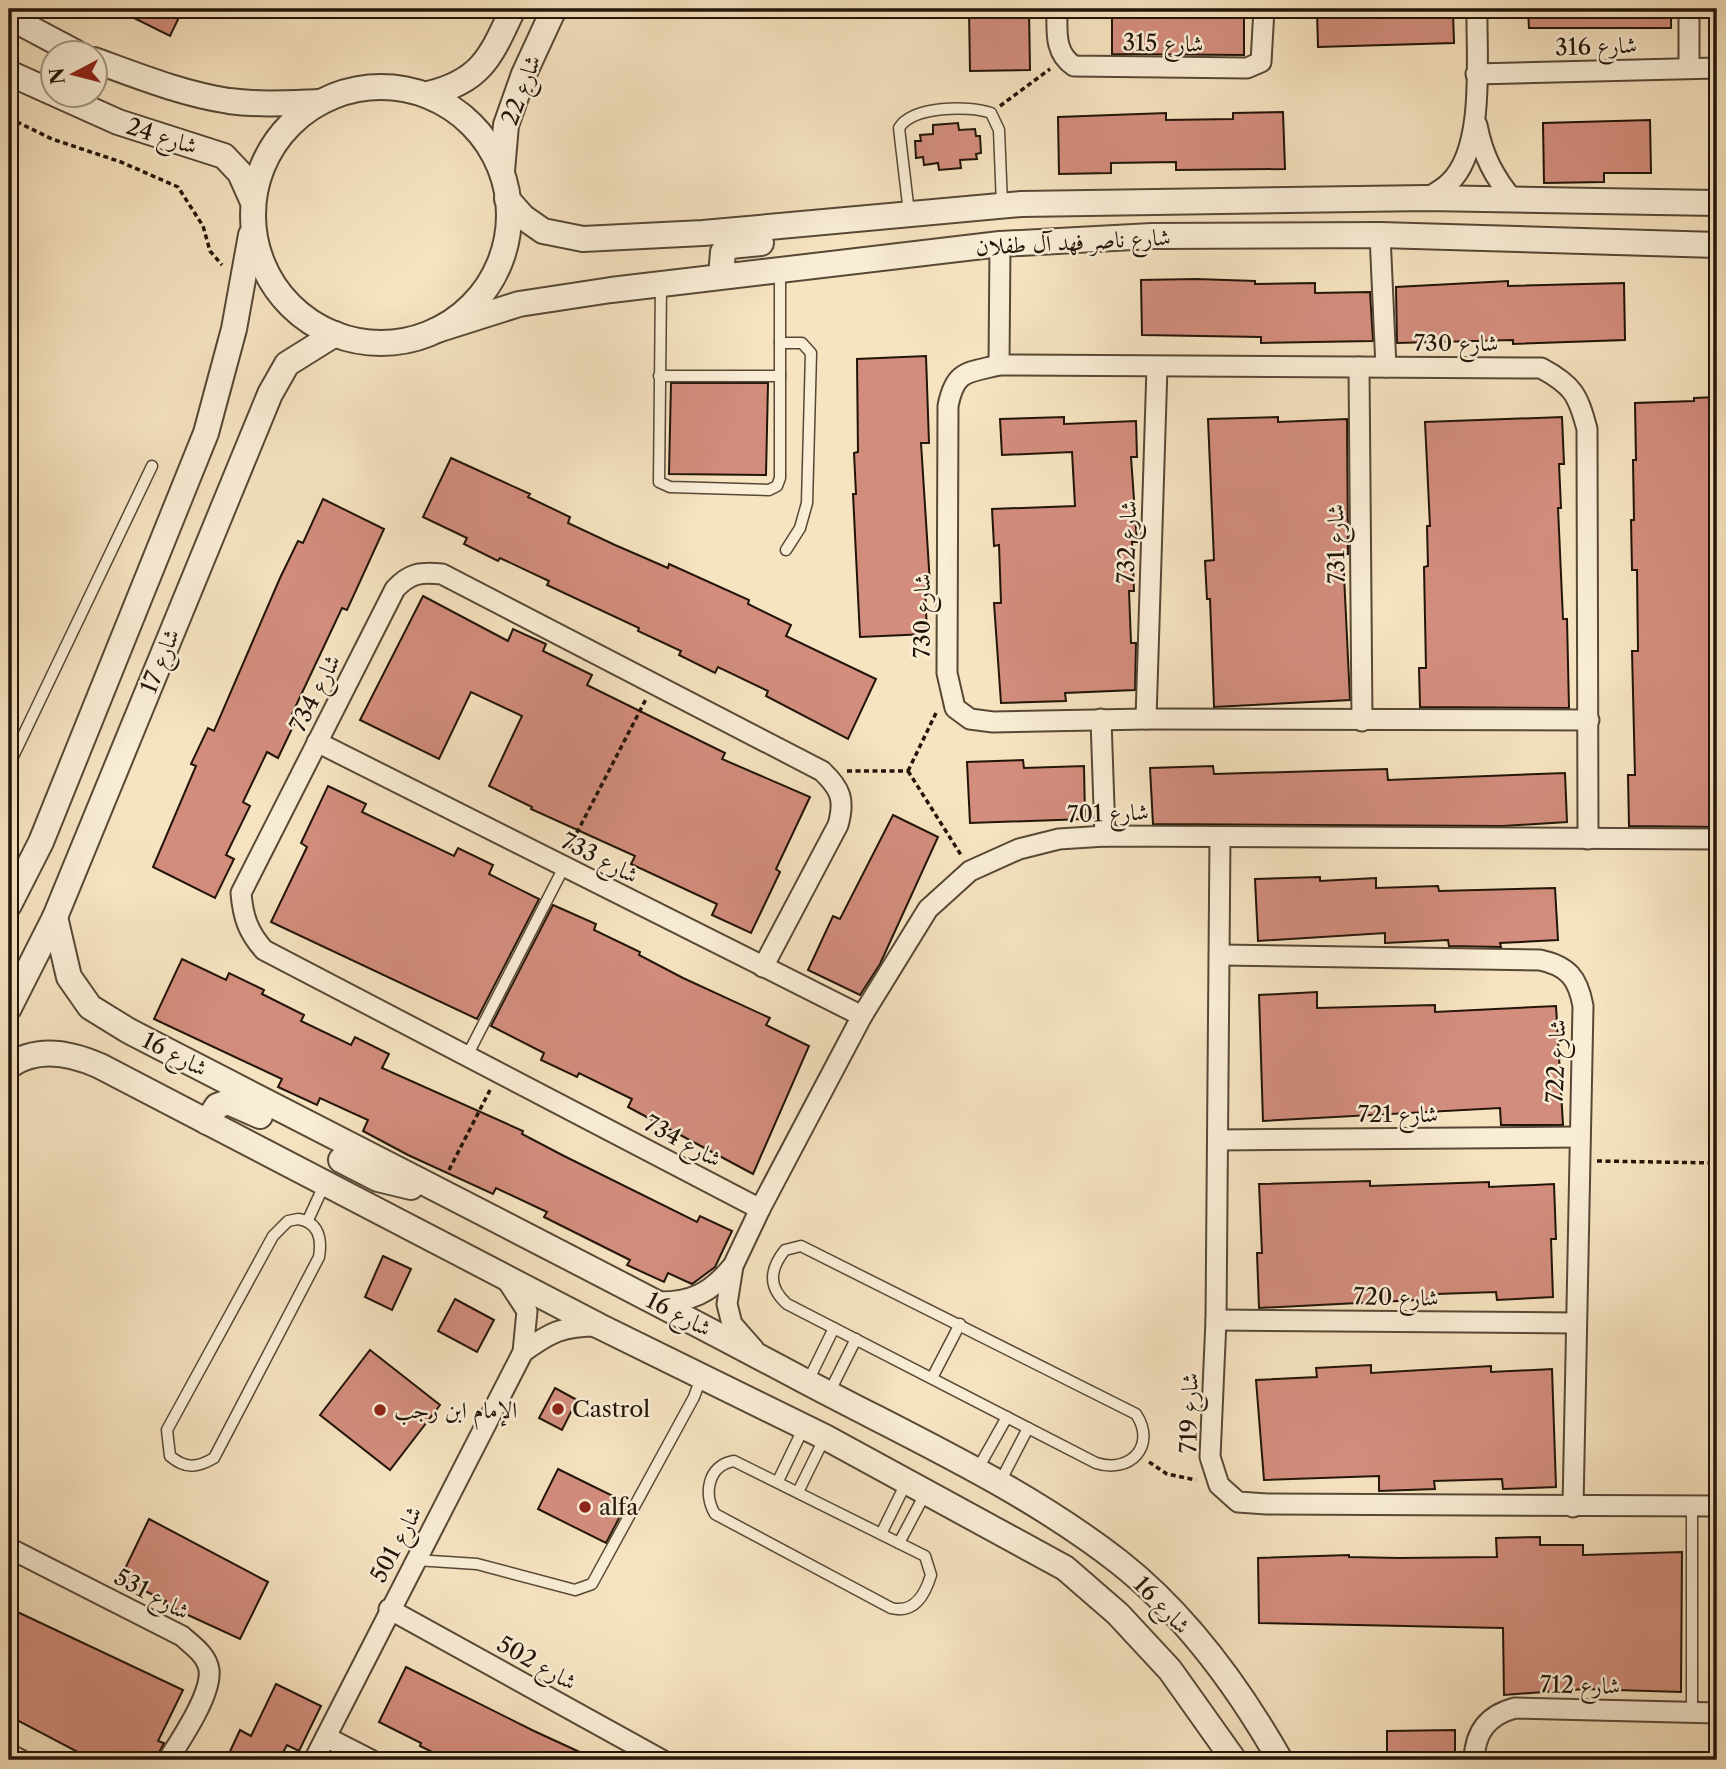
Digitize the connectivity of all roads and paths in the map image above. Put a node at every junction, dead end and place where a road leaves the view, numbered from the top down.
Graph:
1 (513, 9) edge
2 (554, 9) edge
3 (1058, 9) edge
4 (1264, 9) edge
5 (1477, 9) edge
6 (1689, 9) edge
7 (9, 17) edge
8 (49, 38) edge
9 (1063, 59) junction
10 (108, 65) edge
11 (1689, 68) junction
12 (1717, 68) edge
13 (9, 73) edge
14 (1476, 74) junction
15 (428, 94) junction
16 (321, 102) junction
17 (991, 113) junction
18 (9, 118) edge
19 (1475, 118) junction
20 (504, 188) junction
21 (1427, 198) junction
22 (1514, 201) junction
23 (1717, 203) edge
24 (1002, 205) junction
25 (254, 213) junction
26 (909, 214) junction
27 (859, 219) junction
28 (1380, 234) junction
29 (1000, 244) junction
30 (1710, 247) edge
31 (780, 269) junction
32 (721, 275) junction
33 (661, 283) junction
34 (241, 287) junction
35 (437, 330) junction
36 (335, 334) junction
37 (780, 343) junction
38 (999, 365) junction
39 (1157, 367) junction
40 (1359, 367) junction
41 (1386, 367) junction
42 (659, 376) junction
43 (780, 376) junction
44 (152, 466) dead end
45 (786, 550) dead end
46 (654, 684) junction
47 (949, 684) junction
48 (1101, 719) junction
49 (1146, 719) junction
50 (1362, 720) junction
51 (1589, 720) junction
52 (317, 742) junction
53 (9, 765) edge
54 (822, 771) junction
55 (908, 771) junction
56 (1105, 836) junction
57 (1220, 837) junction
58 (1588, 839) junction
59 (1717, 839) edge
60 (562, 866) junction
61 (970, 871) junction
62 (9, 905) edge
63 (55, 917) junction
64 (1221, 955) junction
65 (763, 967) junction
66 (9, 1008) edge
67 (862, 1016) junction
68 (467, 1056) junction
69 (9, 1066) edge
70 (499, 1072) junction
71 (207, 1122) junction
72 (1578, 1137) junction
73 (1219, 1140) junction
74 (1578, 1160) junction
75 (1717, 1163) edge
76 (325, 1183) junction
77 (440, 1192) junction
78 (760, 1209) junction
79 (308, 1220) junction
80 (733, 1266) junction
81 (504, 1276) junction
82 (655, 1302) junction
83 (1216, 1320) junction
84 (1574, 1323) junction
85 (960, 1324) junction
86 (599, 1326) junction
87 (834, 1328) junction
88 (856, 1339) junction
89 (523, 1352) junction
90 (768, 1361) junction
91 (701, 1377) junction
92 (932, 1378) junction
93 (818, 1388) junction
94 (1007, 1417) junction
95 (1028, 1428) junction
96 (814, 1431) junction
97 (1138, 1455) junction
98 (976, 1472) junction
99 (778, 1481) junction
100 (999, 1484) junction
101 (1219, 1485) junction
102 (917, 1486) junction
103 (798, 1492) junction
104 (1692, 1506) junction
105 (1717, 1506) edge
106 (1573, 1507) junction
107 (881, 1534) junction
108 (899, 1543) junction
109 (9, 1548) edge
110 (416, 1560) junction
111 (389, 1609) junction
112 (1692, 1712) junction
113 (1717, 1713) edge
114 (326, 1737) junction
115 (9, 1754) edge
116 (21, 1760) edge
117 (168, 1760) edge
118 (314, 1760) edge
119 (371, 1760) edge
120 (662, 1760) edge
121 (1234, 1760) edge
122 (1280, 1760) edge
123 (1474, 1760) edge

1 - 15 street, شارع 22
2 - 20 street, شارع 22
3 - 9 street
4 - 9 street, شارع 315
5 - 14 street
6 - 11 street
7 - 8 street
9 - 17 path
10 - 16 street
11 - 12 street, شارع 316
11 - 14 street, شارع 316
13 - 25 street, شارع 24
14 - 19 street
15 - 16 street
15 - 20 street
16 - 25 street, شارع 17
17 - 24 lane
17 - 26 lane
18 - 34 path
19 - 21 street
19 - 22 street
20 - 27 street, شارع ناصر فهد آل طفلان
20 - 35 street, شارع 22
21 - 22 street, شارع ناصر فهد آل طفلان
21 - 24 street, شارع ناصر فهد آل طفلان
22 - 23 street, شارع ناصر فهد آل طفلان
24 - 26 street, شارع ناصر فهد آل طفلان
25 - 34 street, شارع 17
25 - 36 street, شارع ناصر فهد آل طفلان
26 - 27 street, شارع ناصر فهد آل طفلان
27 - 32 street
28 - 29 street, شارع ناصر فهد آل طفلان
28 - 30 street, شارع ناصر فهد آل طفلان
28 - 41 street
29 - 31 street, شارع ناصر فهد آل طفلان
29 - 38 street
31 - 32 street, شارع ناصر فهد آل طفلان
31 - 37 lane
32 - 33 street, شارع ناصر فهد آل طفلان
33 - 35 street, شارع ناصر فهد آل طفلان
33 - 42 lane
34 - 62 street, شارع 17
35 - 36 street, شارع ناصر فهد آل طفلان
36 - 63 street, شارع 17
37 - 43 lane
37 - 45 lane
38 - 39 street, شارع 730
38 - 47 street, شارع 730
39 - 40 street, شارع 730
39 - 49 street, شارع 732
40 - 41 street, شارع 730
40 - 50 street, شارع 731
41 - 51 street, شارع 730
42 - 43 lane
42 - 43 lane
44 - 53 lane
46 - 52 street, شارع 734
46 - 54 street, شارع 734
46 - 60 path
47 - 48 street, شارع 730
47 - 55 path
48 - 49 street, شارع 730
48 - 56 street
49 - 50 street, شارع 730
50 - 51 street, شارع 730
51 - 58 street, شارع 730
52 - 60 street, شارع 733
52 - 68 street, شارع 734
54 - 55 path
54 - 65 street, شارع 734
55 - 61 path
56 - 57 street, شارع 701
56 - 61 street, شارع 701
57 - 58 street, شارع 701
57 - 64 street, شارع 719
58 - 59 street, شارع 701
60 - 65 street, شارع 733
60 - 68 lane
61 - 67 street, شارع 701
63 - 66 street, شارع 17
63 - 77 street, شارع 16
64 - 72 street, شارع 722
64 - 73 street, شارع 719
65 - 67 street, شارع 733
67 - 78 street, شارع 701
68 - 70 street, شارع 734
69 - 71 street, شارع 16
70 - 77 path
70 - 78 street, شارع 734
71 - 76 street, شارع 16
71 - 77 street
72 - 73 street, شارع 721
72 - 74 street, شارع 722
73 - 83 street, شارع 719
74 - 75 path
74 - 84 street, شارع 722
76 - 79 lane
76 - 81 street, شارع 16
77 - 82 street, شارع 16
78 - 80 street, شارع 701
79 - 79 lane
80 - 82 street, شارع 701
80 - 90 street, شارع 701
81 - 86 street, شارع 16
81 - 89 street, شارع 501
82 - 90 street, شارع 16
83 - 84 street, شارع 720
83 - 101 street, شارع 719
84 - 106 street, شارع 722
85 - 87 lane
85 - 92 lane
85 - 97 lane
86 - 89 street, شارع 501
86 - 91 street, شارع 16
87 - 88 lane
87 - 93 lane
88 - 92 lane
88 - 93 lane
89 - 110 street, شارع 501
90 - 93 street, شارع 16
91 - 96 street, شارع 16
91 - 110 lane
92 - 94 lane
93 - 98 street, شارع 16
94 - 95 lane
94 - 98 lane
95 - 97 lane
95 - 100 lane
96 - 99 lane
96 - 102 street, شارع 16
96 - 103 lane
97 - 101 path
98 - 100 street, شارع 16
99 - 103 lane
99 - 108 lane
100 - 122 street, شارع 16
101 - 106 street
102 - 107 lane
102 - 108 lane
102 - 121 street, شارع 16
103 - 107 lane
104 - 105 street
104 - 106 street
104 - 112 lane
107 - 108 lane
109 - 117 street, شارع 531
110 - 111 street, شارع 501
111 - 114 street, شارع 501
111 - 120 street, شارع 502
112 - 113 street, شارع 712
112 - 123 street, شارع 712
114 - 118 street, شارع 501
114 - 119 street
115 - 116 street

